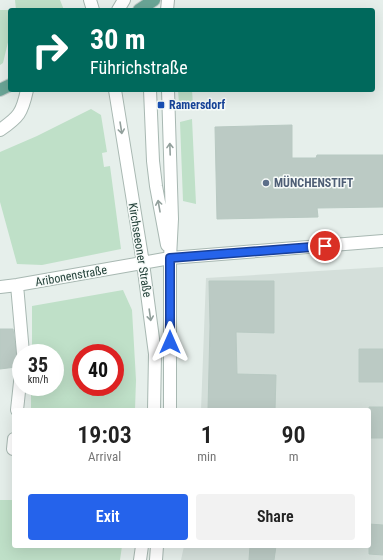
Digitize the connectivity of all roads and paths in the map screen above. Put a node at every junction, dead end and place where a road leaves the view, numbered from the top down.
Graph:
1 (26, 92) edge
2 (115, 92) edge
3 (150, 92) edge
4 (168, 92) edge
5 (0, 130) edge
6 (383, 241) edge
7 (170, 258) junction
8 (143, 263) junction
9 (18, 285) junction
10 (0, 287) edge
11 (22, 344) edge
12 (19, 396) edge
13 (17, 408) edge
14 (154, 408) edge
15 (170, 408) edge
16 (142, 548) edge
17 (158, 548) edge
18 (140, 560) edge
19 (156, 560) edge

1 - 5 street
2 -> 8 street, Kirchseeoner Straße
7 -> 3 street
7 -> 4 street, Kirchseeoner Straße
6 - 7 street, Aribonenstraße
7 - 8 street, Aribonenstraße
7 - 15 street, Kirchseeoner Straße
8 - 9 street, Aribonenstraße
8 -> 14 street, Kirchseeoner Straße
9 - 10 street, Aribonenstraße
9 - 11 street
12 - 13 street
16 - 18 street
17 - 19 street

